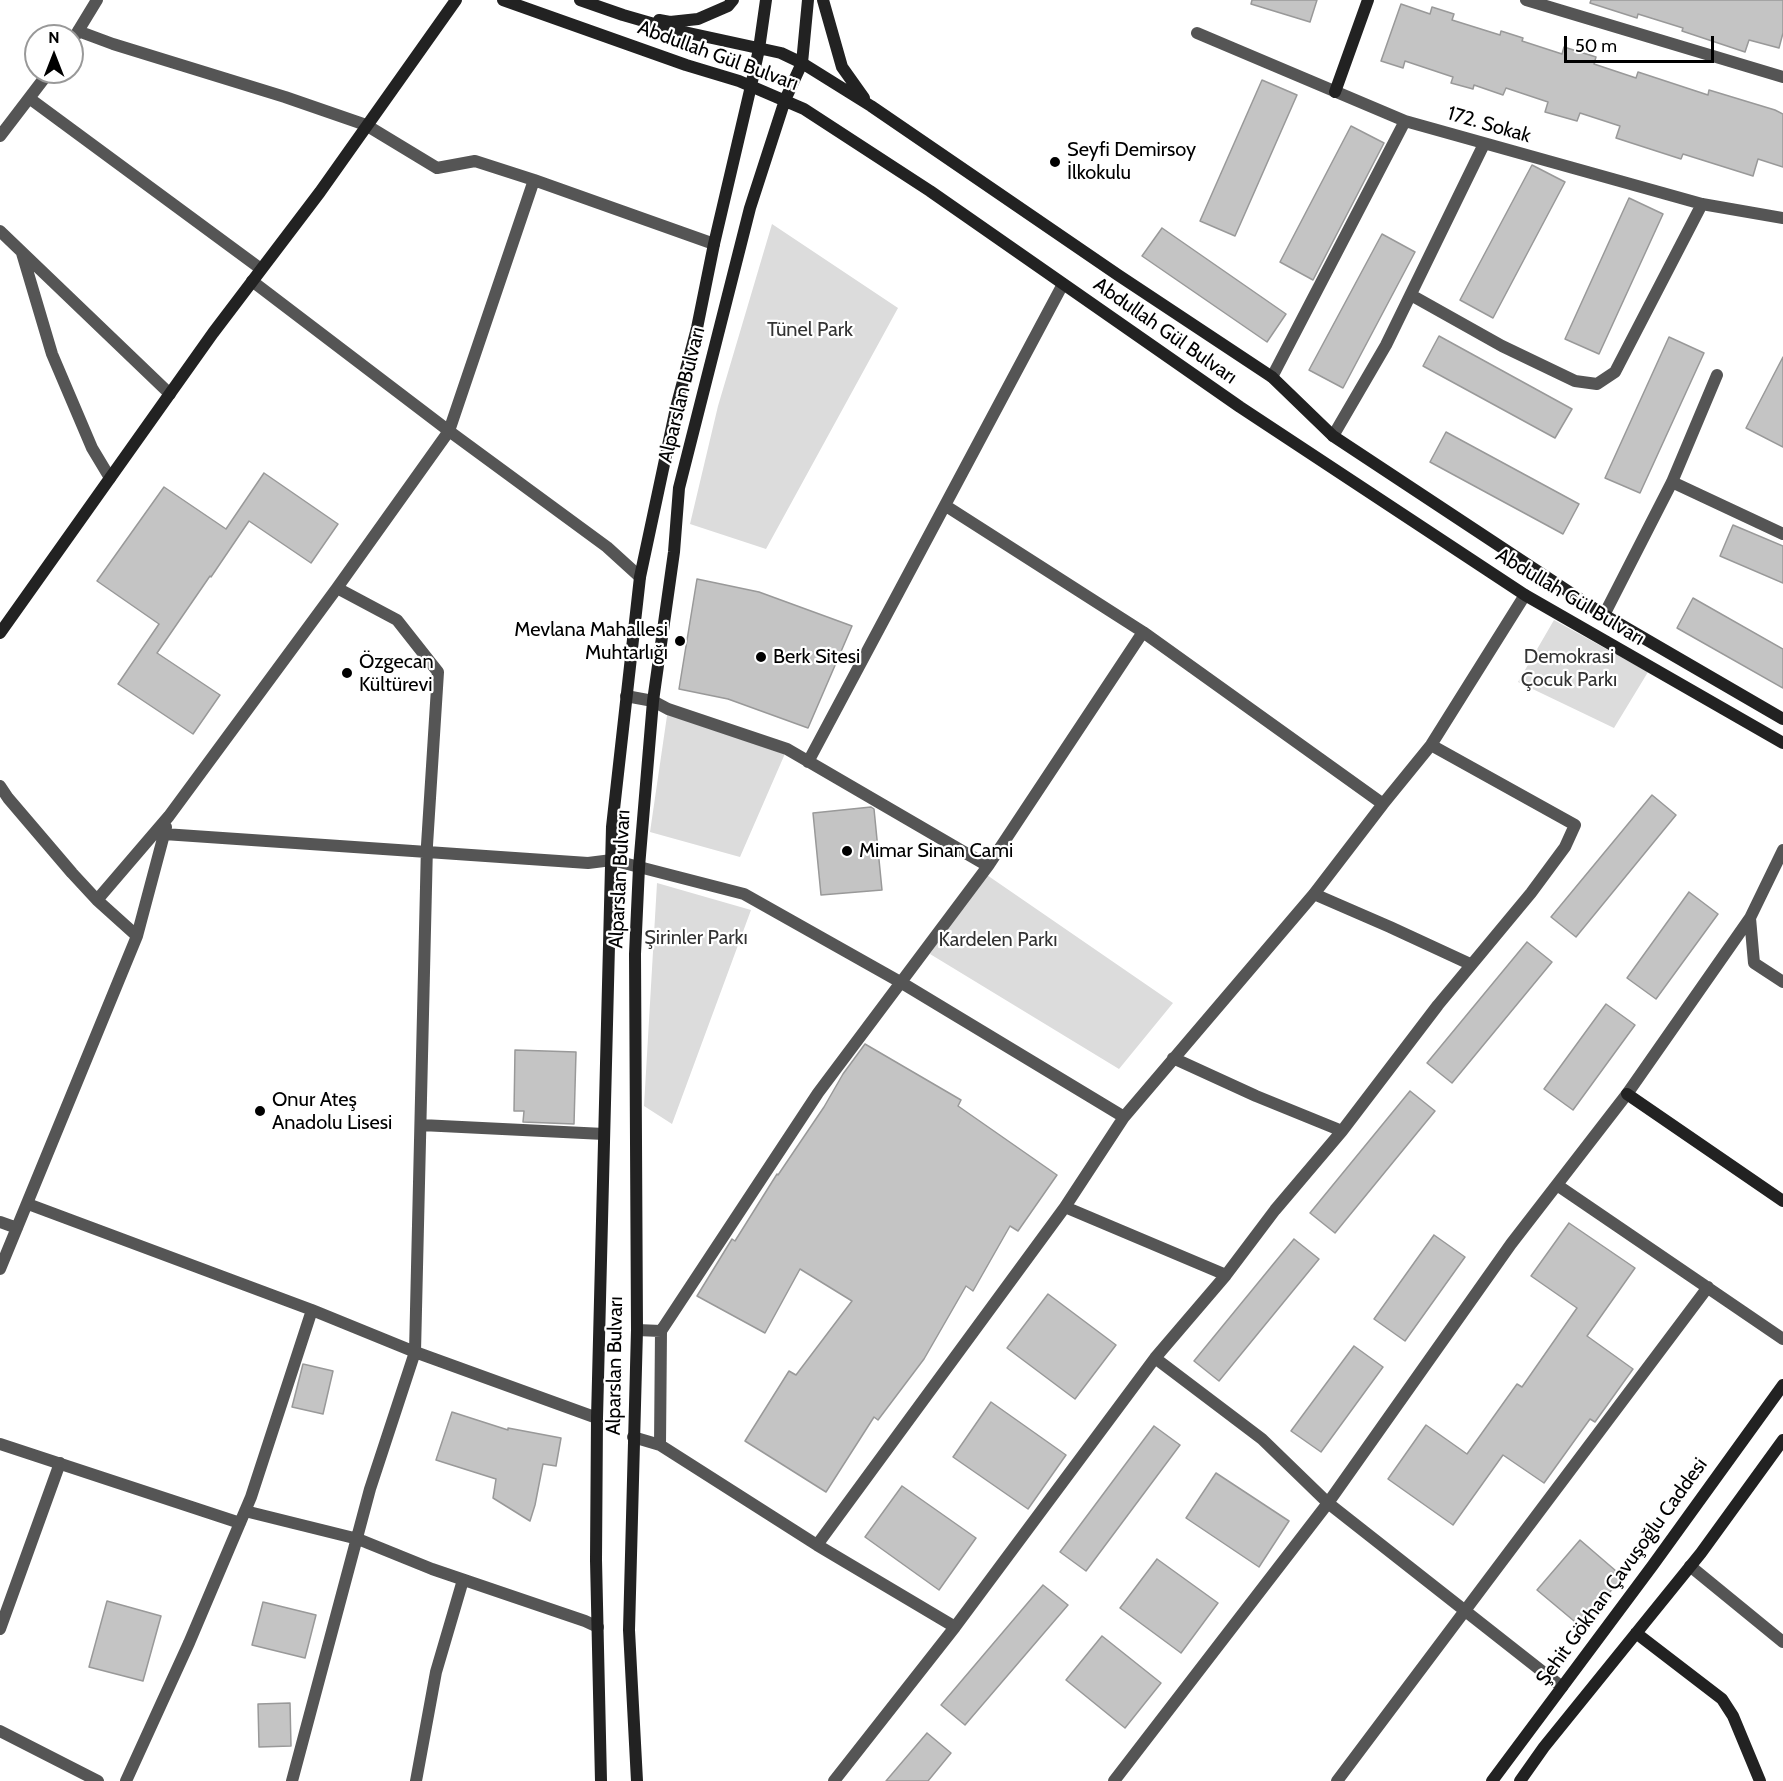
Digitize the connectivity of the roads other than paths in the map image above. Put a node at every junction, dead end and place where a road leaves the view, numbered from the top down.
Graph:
1 (97, 0) edge
2 (456, 0) edge
3 (503, 0) edge
4 (580, 0) edge
5 (734, 0) edge
6 (766, 0) edge
7 (808, 0) edge
8 (823, 0) edge
9 (1368, 0) edge
10 (1526, 0) edge
11 (623, 15) junction
12 (82, 24) edge
13 (1197, 33) dead end
14 (84, 38) edge
15 (759, 49) junction
16 (802, 63) junction
17 (1783, 77) edge
18 (40, 84) edge
19 (751, 86) junction
20 (1335, 92) junction
21 (29, 98) junction
22 (785, 100) junction
23 (871, 106) junction
24 (1405, 121) junction
25 (366, 125) junction
26 (0, 136) edge
27 (1484, 144) junction
28 (534, 180) junction
29 (1702, 204) junction
30 (1783, 218) edge
31 (0, 231) edge
32 (714, 244) junction
33 (22, 253) junction
34 (261, 269) junction
35 (252, 281) junction
36 (1063, 284) junction
37 (1411, 295) junction
38 (1717, 375) dead end
39 (1272, 377) junction
40 (170, 394) junction
41 (449, 430) junction
42 (1333, 435) junction
43 (110, 478) junction
44 (1672, 482) junction
45 (946, 506) junction
46 (1783, 534) edge
47 (640, 577) junction
48 (338, 588) junction
49 (1525, 595) junction
50 (1604, 615) junction
51 (1143, 632) junction
52 (0, 633) edge
53 (626, 696) junction
54 (653, 701) junction
55 (1783, 719) edge
56 (1783, 744) edge
57 (1431, 745) junction
58 (808, 762) junction
59 (0, 786) edge
60 (1383, 804) junction
61 (169, 816) junction
62 (164, 834) junction
63 (1783, 850) edge
64 (428, 853) junction
65 (612, 860) junction
66 (988, 866) junction
67 (639, 867) junction
68 (1314, 894) junction
69 (97, 900) junction
70 (1750, 918) junction
71 (137, 936) junction
72 (1470, 964) junction
73 (1783, 982) edge
74 (902, 983) junction
75 (1173, 1058) junction
76 (1627, 1094) junction
77 (1124, 1117) junction
78 (421, 1125) junction
79 (1342, 1131) junction
80 (604, 1134) junction
81 (1557, 1185) junction
82 (1783, 1201) edge
83 (28, 1204) junction
84 (1065, 1207) junction
85 (0, 1222) edge
86 (17, 1228) junction
87 (0, 1269) edge
88 (1226, 1275) junction
89 (1708, 1287) junction
90 (312, 1310) junction
91 (637, 1330) junction
92 (661, 1331) junction
93 (1783, 1339) edge
94 (416, 1352) junction
95 (1155, 1358) junction
96 (1783, 1385) edge
97 (597, 1418) junction
98 (633, 1437) junction
99 (1783, 1440) edge
100 (0, 1444) edge
101 (660, 1445) junction
102 (60, 1463) junction
103 (1328, 1503) junction
104 (243, 1517) junction
105 (358, 1539) junction
106 (817, 1545) junction
107 (1690, 1566) junction
108 (463, 1580) junction
109 (1466, 1611) junction
110 (598, 1627) junction
111 (955, 1627) junction
112 (0, 1629) edge
113 (1636, 1633) junction
114 (1783, 1642) edge
115 (1562, 1687) junction
116 (0, 1731) edge
117 (98, 1781) edge
118 (126, 1781) edge
119 (292, 1781) edge
120 (416, 1781) edge
121 (601, 1781) edge
122 (637, 1781) edge
123 (834, 1781) edge
124 (1114, 1781) edge
125 (1337, 1781) edge
126 (1492, 1781) edge
127 (1520, 1781) edge
128 (1760, 1781) edge

1 - 12 street
2 - 25 main road
3 - 19 main road, Abdullah Gül Bulvarı
4 - 11 main road, Abdullah Gül Bulvarı
5 - 11 main road
6 - 15 main road, Alparslan Bulvarı
7 - 16 main road, Alparslan Bulvarı
8 - 23 main road
9 - 20 main road
10 - 17 street
11 - 15 main road, Abdullah Gül Bulvarı
13 - 20 street, 172. Sokak
14 - 25 street
15 - 16 main road, Abdullah Gül Bulvarı
15 - 19 main road, Alparslan Bulvarı
16 - 22 main road, Alparslan Bulvarı
16 - 23 main road, Abdullah Gül Bulvarı
18 - 21 street
19 - 22 main road, Abdullah Gül Bulvarı
19 - 32 main road, Alparslan Bulvarı
20 - 24 street, 172. Sokak
21 - 26 street
21 - 34 street
22 - 36 main road, Abdullah Gül Bulvarı
22 - 54 main road, Alparslan Bulvarı
23 - 39 main road, Abdullah Gül Bulvarı
24 - 27 street, 172. Sokak
24 - 39 street
25 - 28 street
25 - 34 main road
27 - 29 street, 172. Sokak
27 - 37 street
28 - 32 street
28 - 41 street
29 - 30 street, 172. Sokak
29 - 37 street
31 - 33 street
32 - 47 main road, Alparslan Bulvarı
33 - 40 street
33 - 43 street
34 - 35 main road
35 - 40 main road
35 - 41 street
36 - 45 street
36 - 49 main road, Abdullah Gül Bulvarı
37 - 42 street
38 - 44 street
39 - 42 main road, Abdullah Gül Bulvarı
40 - 43 main road
41 - 47 street
41 - 48 street
42 - 50 main road, Abdullah Gül Bulvarı
43 - 52 main road
44 - 46 street
44 - 50 street
45 - 51 street
45 - 58 street
47 - 53 main road, Alparslan Bulvarı
48 - 61 street
48 - 64 street
49 - 56 main road, Abdullah Gül Bulvarı
49 - 57 street
50 - 55 main road, Abdullah Gül Bulvarı
51 - 60 street
51 - 66 street
53 - 54 street
53 - 65 main road, Alparslan Bulvarı
54 - 58 street
54 - 67 main road, Alparslan Bulvarı
57 - 60 street
57 - 72 street
58 - 66 street
59 - 69 street
60 - 68 street
61 - 62 street
61 - 69 street
62 - 64 street
62 - 71 street
63 - 70 street
64 - 65 street
64 - 78 street
65 - 67 street
65 - 80 main road, Alparslan Bulvarı
66 - 74 street
67 - 74 street
67 - 91 main road, Alparslan Bulvarı
68 - 72 street
68 - 75 street
69 - 71 street
70 - 73 street
70 - 76 street
71 - 83 street
72 - 79 street
74 - 77 street
74 - 92 street
75 - 77 street
75 - 79 street
76 - 81 street
76 - 82 main road
77 - 84 street
78 - 80 street
78 - 94 street
79 - 88 street
80 - 97 main road, Alparslan Bulvarı
81 - 89 street
81 - 103 street
83 - 86 street
83 - 90 street
84 - 88 street
84 - 106 street
85 - 86 street
86 - 87 street
88 - 95 street
89 - 93 street
89 - 109 street
90 - 94 street
90 - 104 street
91 - 92 street
91 - 98 main road, Alparslan Bulvarı
92 - 101 street
94 - 97 street
94 - 105 street
95 - 103 street
95 - 111 street
96 - 115 main road, Şehit Gökhan Çavuşoğlu Caddesi
97 - 110 main road, Alparslan Bulvarı
98 - 101 street
98 - 122 main road, Alparslan Bulvarı
99 - 107 main road
100 - 102 street
101 - 106 street
102 - 104 street
102 - 112 street
103 - 109 street
103 - 124 street
104 - 105 street
104 - 118 street
105 - 108 street
105 - 119 street
106 - 111 street
107 - 113 main road
107 - 114 street
108 - 110 street
108 - 120 street
109 - 115 street
109 - 125 street
110 - 121 main road, Alparslan Bulvarı
111 - 123 street
113 - 127 main road
113 - 128 main road
115 - 126 main road, Şehit Gökhan Çavuşoğlu Caddesi
116 - 117 street

